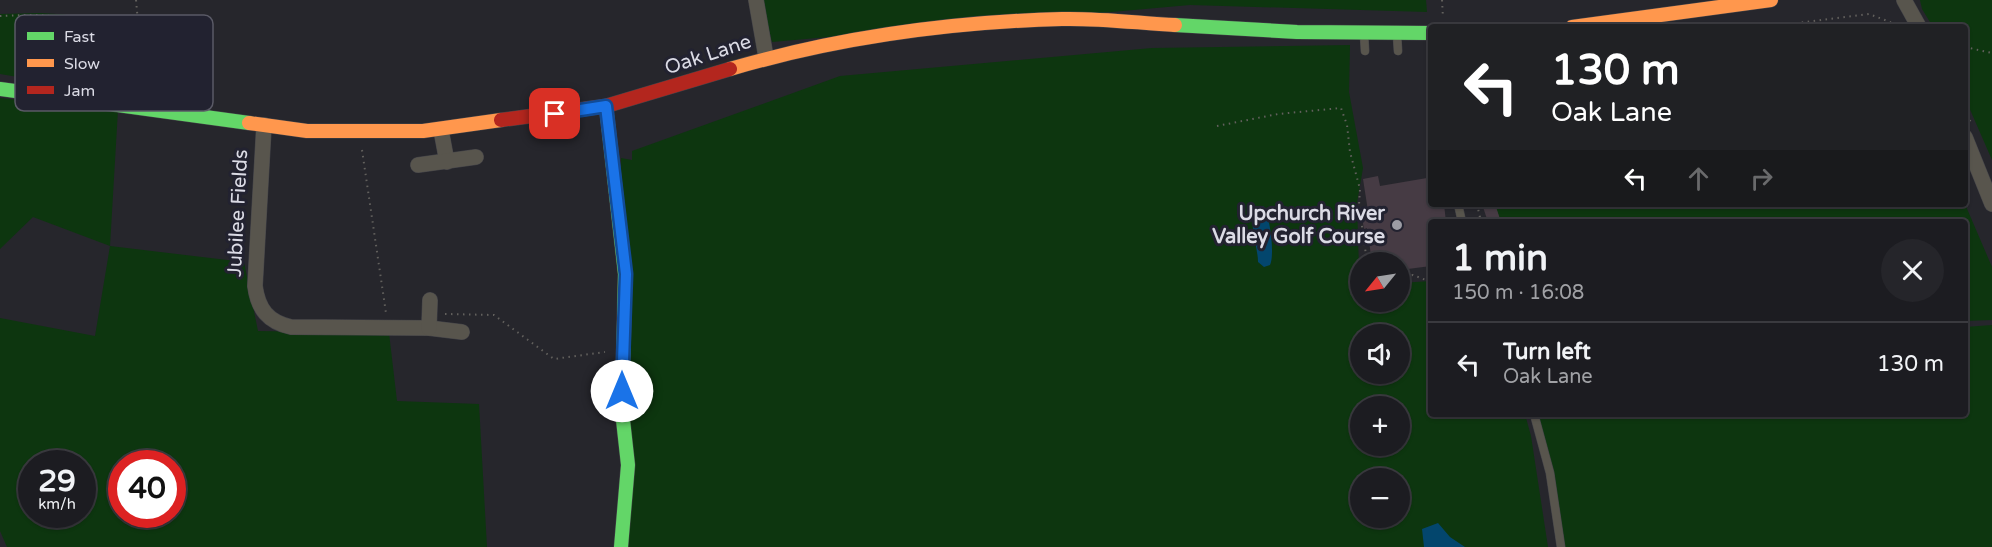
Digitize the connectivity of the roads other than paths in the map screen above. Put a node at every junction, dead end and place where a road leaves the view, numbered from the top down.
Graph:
1 (756, 0) edge
2 (1771, 0) edge
3 (1904, 0) edge
4 (1594, 24) edge
5 (1916, 24) edge
6 (1364, 32) junction
7 (1397, 33) junction
8 (1428, 33) edge
9 (1365, 51) dead end
10 (1398, 51) dead end
11 (766, 57) junction
12 (0, 89) edge
13 (15, 91) edge
14 (606, 106) junction
15 (171, 111) edge
16 (264, 125) junction
17 (441, 130) junction
18 (1968, 144) edge
19 (476, 157) dead end
20 (447, 162) junction
21 (418, 165) dead end
22 (1992, 204) edge
23 (462, 332) dead end
24 (1535, 417) edge
25 (621, 547) edge
26 (1561, 547) edge

1 - 11 street
2 - 4 street
3 - 5 street
6 - 7 street, Oak Lane
6 - 9 lane
6 - 11 street, Oak Lane
7 - 8 street, Oak Lane
7 - 10 lane
11 - 14 street, Oak Lane
12 - 13 street, Oak Lane
14 - 17 street, Oak Lane
14 - 25 street
15 - 16 street, Oak Lane
16 - 17 street, Oak Lane
16 - 23 street, Jubilee Fields
17 - 20 street
18 - 22 street
19 - 20 street
20 - 21 street
24 - 26 lane

